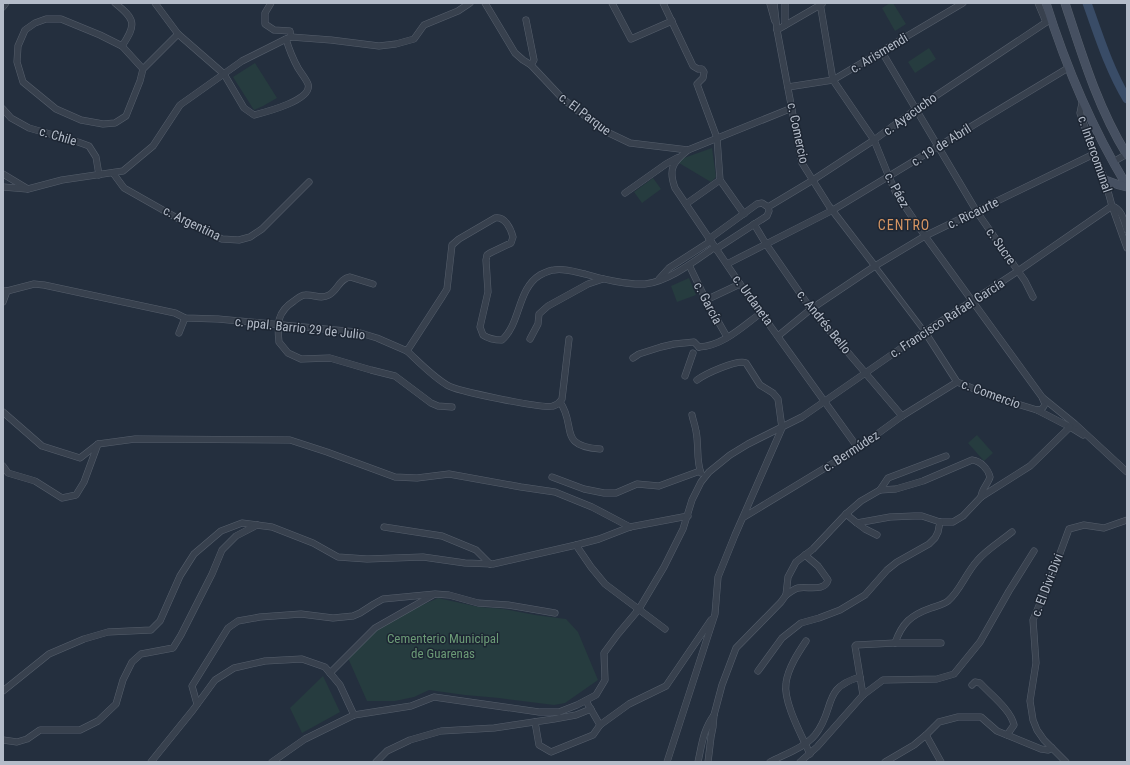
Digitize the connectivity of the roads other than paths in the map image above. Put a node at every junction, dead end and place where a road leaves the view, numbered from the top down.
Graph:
1 (6, 3) edge
2 (115, 3) edge
3 (155, 3) edge
4 (271, 3) edge
5 (459, 3) edge
6 (470, 3) edge
7 (485, 3) edge
8 (612, 3) edge
9 (664, 3) edge
10 (768, 3) edge
11 (774, 3) edge
12 (785, 3) edge
13 (963, 3) edge
14 (1038, 3) edge
15 (1046, 3) edge
16 (1064, 3) edge
17 (821, 4) edge
18 (3, 7) edge
19 (458, 11) junction
20 (526, 20) dead end
21 (1048, 20) junction
22 (672, 21) junction
23 (785, 26) junction
24 (777, 30) junction
25 (178, 34) junction
26 (289, 38) junction
27 (122, 46) junction
28 (882, 52) junction
29 (531, 65) junction
30 (1068, 68) junction
31 (143, 69) junction
32 (224, 74) junction
33 (834, 80) junction
34 (788, 87) junction
35 (1082, 103) junction
36 (792, 108) junction
37 (3, 109) edge
38 (916, 109) junction
39 (718, 138) junction
40 (874, 140) junction
41 (937, 146) junction
42 (688, 150) junction
43 (1094, 154) junction
44 (1127, 155) edge
45 (680, 156) junction
46 (1113, 162) junction
47 (113, 173) junction
48 (3, 174) edge
49 (99, 175) junction
50 (889, 177) junction
51 (720, 180) junction
52 (813, 180) junction
53 (1105, 180) junction
54 (309, 182) dead end
55 (1127, 186) edge
56 (3, 187) edge
57 (28, 189) junction
58 (625, 193) dead end
59 (686, 204) junction
60 (1112, 206) junction
61 (768, 207) junction
62 (833, 210) junction
63 (977, 212) junction
64 (744, 214) junction
65 (754, 224) junction
66 (1127, 230) edge
67 (925, 236) junction
68 (710, 240) junction
69 (766, 244) junction
70 (715, 248) junction
71 (1127, 248) edge
72 (726, 264) junction
73 (875, 266) junction
74 (690, 267) dead end
75 (1018, 271) junction
76 (603, 279) junction
77 (656, 281) junction
78 (373, 284) dead end
79 (740, 284) junction
80 (5, 291) edge
81 (1033, 296) dead end
82 (706, 300) junction
83 (973, 301) junction
84 (3, 302) edge
85 (811, 309) junction
86 (761, 313) junction
87 (185, 318) junction
88 (279, 325) junction
89 (924, 332) junction
90 (179, 333) dead end
91 (778, 336) junction
92 (727, 338) junction
93 (530, 339) dead end
94 (569, 339) dead end
95 (690, 344) junction
96 (699, 347) junction
97 (407, 351) junction
98 (693, 353) junction
99 (633, 358) dead end
100 (865, 372) junction
101 (685, 376) dead end
102 (697, 380) dead end
103 (957, 382) junction
104 (1042, 396) junction
105 (560, 402) junction
106 (826, 402) junction
107 (452, 407) dead end
108 (1037, 410) junction
109 (3, 412) edge
110 (692, 415) dead end
111 (902, 416) junction
112 (1070, 426) junction
113 (782, 428) junction
114 (98, 444) junction
115 (858, 448) junction
116 (600, 449) dead end
117 (946, 456) dead end
118 (3, 466) edge
119 (700, 471) junction
120 (1127, 472) edge
121 (552, 477) dead end
122 (1127, 477) edge
123 (704, 478) junction
124 (880, 490) junction
125 (981, 497) junction
126 (846, 514) junction
127 (688, 516) junction
128 (744, 517) junction
129 (1127, 520) edge
130 (940, 522) junction
131 (857, 523) junction
132 (257, 525) junction
133 (384, 527) dead end
134 (630, 527) junction
135 (1012, 532) dead end
136 (877, 535) dead end
137 (576, 545) junction
138 (1034, 552) dead end
139 (805, 555) junction
140 (490, 564) junction
141 (788, 581) junction
142 (798, 588) junction
143 (435, 594) junction
144 (786, 595) junction
145 (639, 609) junction
146 (555, 612) dead end
147 (715, 614) junction
148 (665, 629) dead end
149 (806, 641) dead end
150 (895, 642) junction
151 (941, 643) dead end
152 (758, 671) dead end
153 (330, 673) junction
154 (860, 677) junction
155 (972, 684) dead end
156 (3, 691) edge
157 (864, 695) junction
158 (586, 700) junction
159 (197, 704) junction
160 (591, 709) junction
161 (354, 715) junction
162 (714, 715) junction
163 (535, 722) junction
164 (600, 725) junction
165 (926, 735) junction
166 (1007, 735) junction
167 (3, 740) edge
168 (805, 744) junction
169 (1052, 748) junction
170 (810, 754) junction
171 (151, 762) edge
172 (272, 762) edge
173 (376, 762) edge
174 (667, 762) edge
175 (698, 762) edge
176 (708, 762) edge
177 (770, 762) edge
178 (800, 762) edge
179 (885, 762) edge
180 (941, 762) edge
181 (1066, 762) edge

1 - 18 street
2 - 27 street
3 - 25 street
4 - 26 street
5 - 19 street
6 - 19 street
7 - 29 street, c. El Parque
8 - 22 street
9 - 22 street
10 - 24 street
11 - 24 street, c. Comercio
12 - 23 street
13 - 28 street, c. Arismendi
14 - 21 street
15 - 21 main road
16 - 44 main road
17 - 23 street
17 - 33 street, c. Páez
19 - 26 street
20 - 29 street
21 - 30 main road
21 - 38 street, c. Ayacucho
22 - 39 street
23 - 24 street
24 - 34 street, c. Comercio
25 - 31 street
25 - 32 street
26 - 32 street
26 - 32 street
27 - 31 street
27 - 31 street
28 - 33 street, c. Arismendi
28 - 38 street, c. Sucre
29 - 42 street, c. El Parque
30 - 35 main road
30 - 41 street, c. 19 de Abril
32 - 47 street
33 - 34 street, c. Arismendi
33 - 40 street, c. Páez
34 - 36 street, c. Comercio
35 - 43 street, c. Intercomunal
35 - 46 main road
36 - 39 street, c. El Parque
36 - 52 street, c. Comercio
37 - 49 street, c. Chile
38 - 40 street, c. Ayacucho
38 - 41 street, c. Sucre
39 - 42 street, c. El Parque
39 - 51 street
40 - 50 street, c. Páez
40 - 52 street, c. Ayacucho
41 - 50 street, c. 19 de Abril
41 - 63 street, c. Sucre
42 - 45 street
43 - 53 street, c. Intercomunal
43 - 63 street, c. Ricaurte
44 - 46 street
45 - 58 street
45 - 59 street, c. Urdaneta
46 - 55 main road
47 - 49 street
47 - 54 street, c. Argentina
48 - 57 street
49 - 57 street
50 - 62 street, c. 19 de Abril
50 - 67 street, c. Páez
51 - 59 street
51 - 64 street
52 - 61 street, c. Ayacucho
52 - 62 street, c. Comercio
53 - 55 main road
53 - 60 street, c. Intercomunal
56 - 57 street
59 - 68 street, c. Urdaneta
60 - 66 street, c. Intercomunal
60 - 71 street, c. Intercomunal
60 - 75 street, c. Francisco Rafael García
61 - 64 street, c. Ayacucho
61 - 65 street, c. Ayacucho
62 - 69 street, c. 19 de Abril
62 - 73 street, c. Comercio
63 - 67 street, c. Ricaurte
63 - 75 street, c. Sucre
64 - 68 street, c. Ayacucho
65 - 69 street, c. Andrés Bello
65 - 70 street, c. Ayacucho
67 - 73 street, c. Ricaurte
67 - 83 street, c. Páez
68 - 70 street, c. Urdaneta
68 - 77 street
69 - 72 street, c. 19 de Abril
69 - 85 street, c. Andrés Bello
70 - 72 street, c. Urdaneta
70 - 77 street
72 - 79 street, c. Urdaneta
73 - 85 street, c. Ricaurte
73 - 89 street
74 - 82 street, c. García
75 - 81 street, c. Sucre
75 - 83 street, c. Francisco Rafael García
76 - 77 street
76 - 93 street
76 - 97 street
78 - 88 street
79 - 82 street
79 - 86 street, c. Urdaneta
80 - 84 street
80 - 87 street, c. ppal. Barrio 29 de Julio
82 - 92 street, c. García
83 - 89 street, c. Francisco Rafael García
83 - 104 street, c. Páez
85 - 91 street, c. Ricaurte
85 - 100 street, c. Andrés Bello
86 - 91 street, c. Urdaneta
86 - 92 street
87 - 88 street, c. ppal. Barrio 29 de Julio
87 - 90 street
88 - 97 street, c. ppal. Barrio 29 de Julio
88 - 107 street
89 - 100 street, c. Francisco Rafael García
89 - 103 street, c. Comercio
91 - 106 street, c. Urdaneta
92 - 96 street
94 - 105 street
95 - 96 street
95 - 98 street
95 - 99 street
96 - 98 street
97 - 105 street, c. ppal. Barrio 29 de Julio
98 - 101 street
100 - 106 street, c. Francisco Rafael García
100 - 111 street, c. Andrés Bello
102 - 113 street
103 - 108 street, c. Comercio
103 - 111 street, c. Bermúdez
104 - 108 street, c. Comercio
104 - 120 street, c. Páez
105 - 116 street
106 - 113 street, c. Francisco Rafael García
106 - 115 street, c. Urdaneta
108 - 112 street, c. Comercio
109 - 114 street
110 - 119 street
111 - 115 street, c. Bermúdez
112 - 122 street, c. Comercio
112 - 125 street
113 - 123 street, c. Francisco Rafael García
113 - 128 street
114 - 118 street
114 - 134 street
115 - 128 street, c. Bermúdez
117 - 124 street
119 - 121 street
119 - 123 street
123 - 127 street, c. Francisco Rafael García
124 - 125 street
124 - 126 street
125 - 130 street
126 - 131 street
126 - 139 street
127 - 134 street
127 - 145 street, c. Francisco Rafael García
128 - 147 street
129 - 169 street, c. El Divi-Divi
130 - 131 street
130 - 152 street
131 - 136 street
132 - 140 street
132 - 156 street
132 - 167 street
133 - 140 street
134 - 137 street
135 - 150 street
137 - 140 street
137 - 145 street
138 - 157 street
139 - 141 street
139 - 142 street
141 - 142 street
141 - 144 street
142 - 144 street
143 - 146 street
143 - 153 street
143 - 159 street
144 - 162 street
145 - 148 street
145 - 158 street, c. Francisco Rafael García
147 - 164 street
147 - 174 street
149 - 168 street
150 - 151 street
150 - 154 street
153 - 159 street
153 - 161 street
154 - 157 street
154 - 168 street
155 - 166 street
157 - 170 street
158 - 160 street
158 - 161 street, c. Francisco Rafael García
159 - 171 street
160 - 163 street
160 - 164 street
161 - 172 street, c. Francisco Rafael García
162 - 175 street
162 - 176 street
163 - 164 street
163 - 173 street
165 - 166 street
165 - 179 street
165 - 180 street
166 - 169 street
168 - 170 street
168 - 177 street
169 - 181 street, c. El Divi-Divi
170 - 178 street

